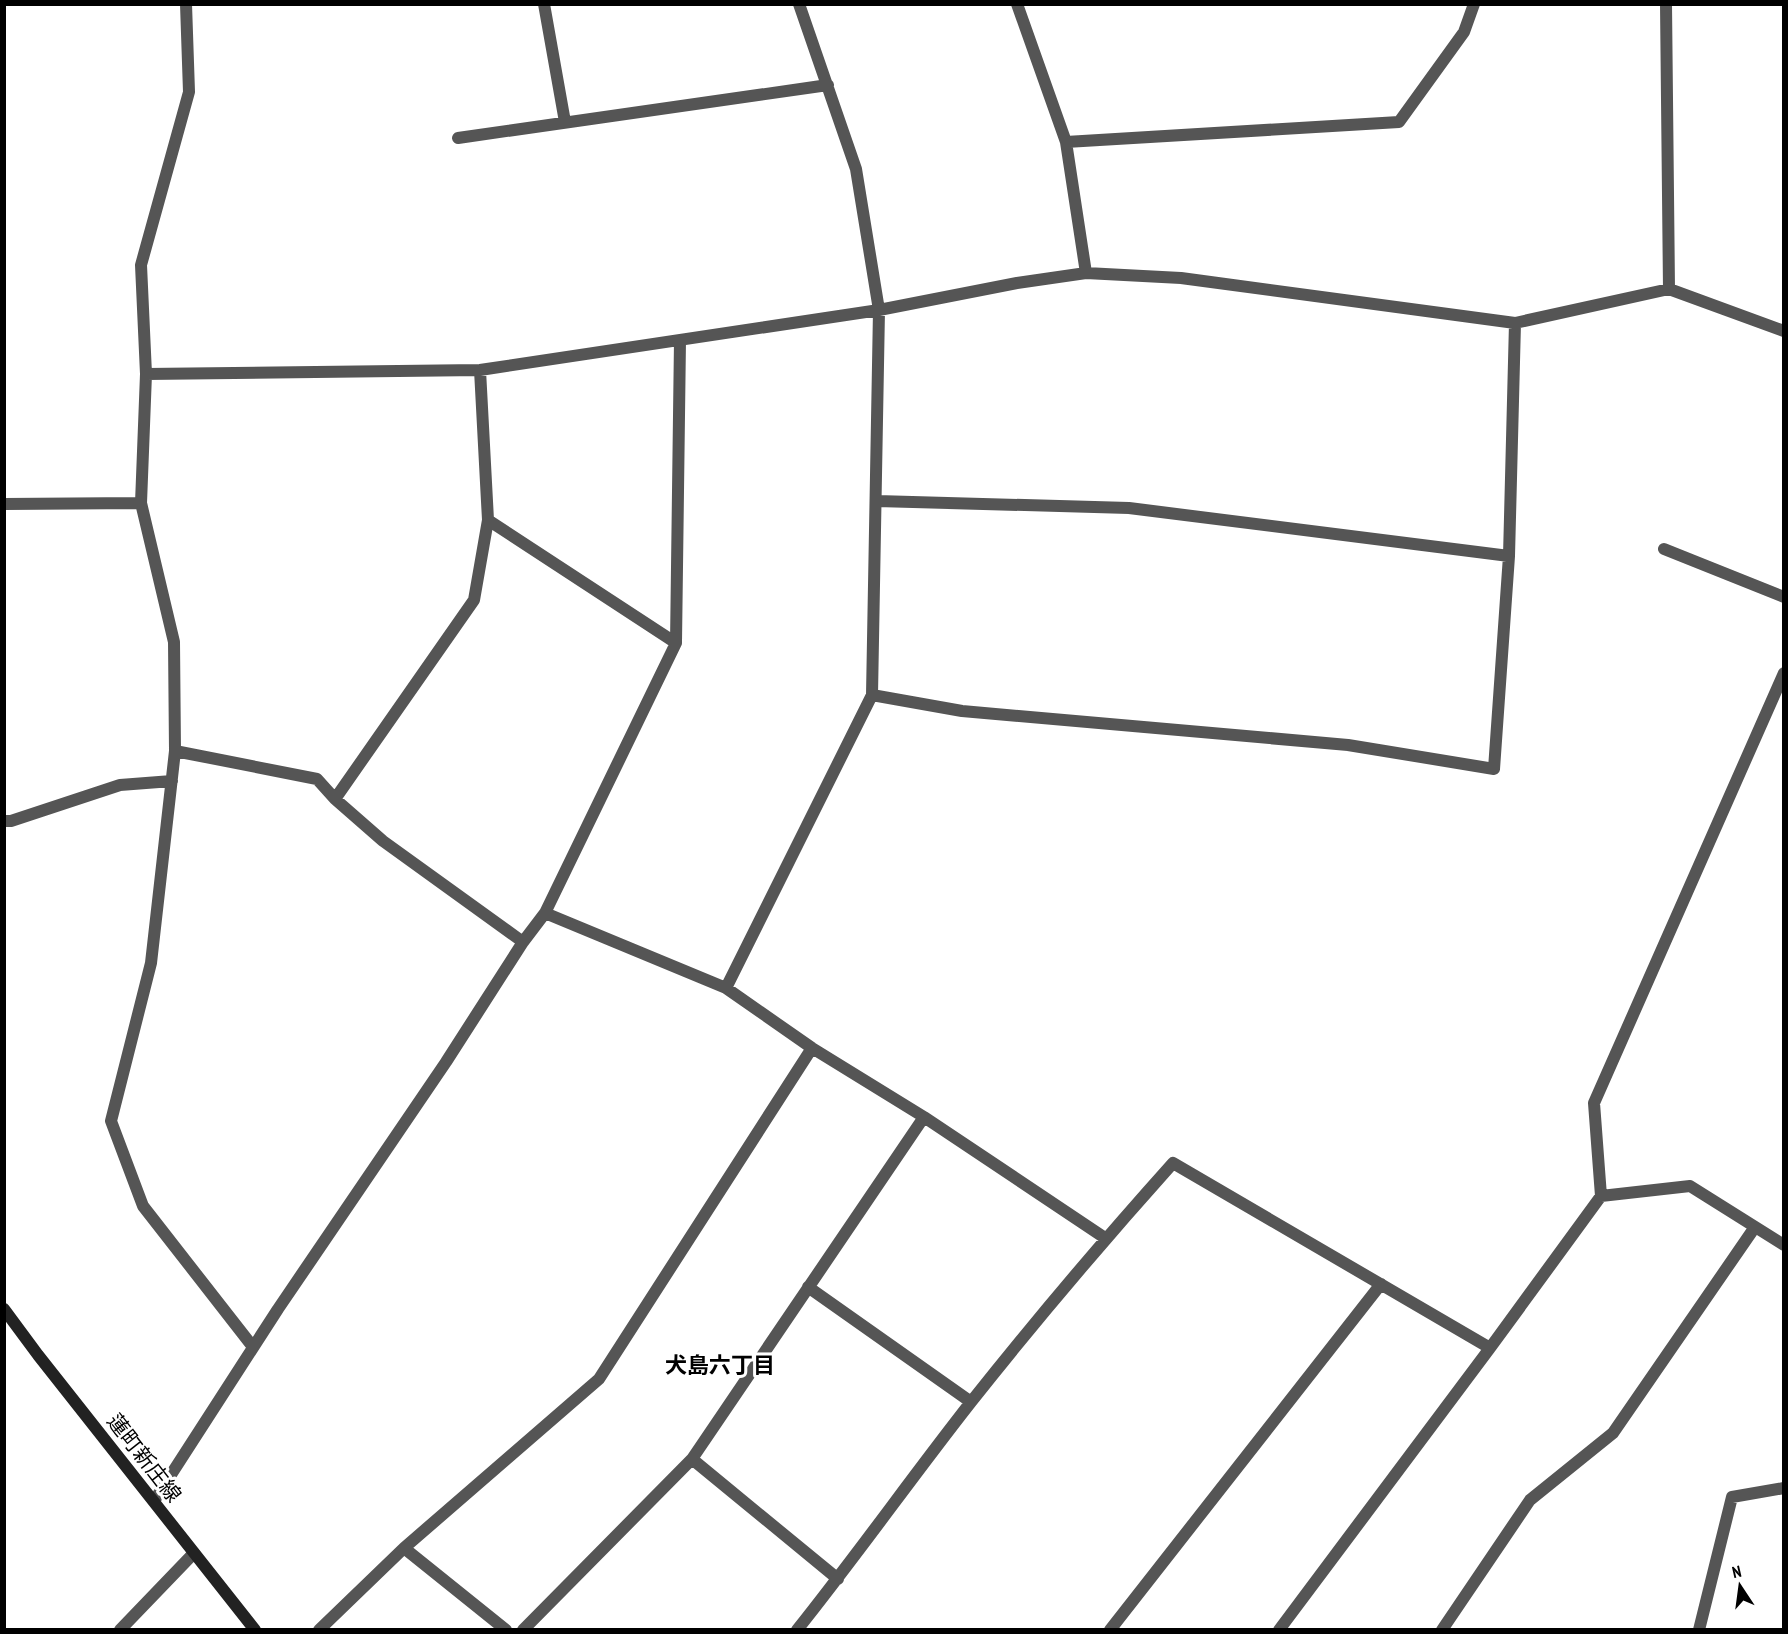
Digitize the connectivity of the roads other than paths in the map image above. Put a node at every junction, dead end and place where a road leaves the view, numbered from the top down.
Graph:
1 (186, 4) edge
2 (544, 4) edge
3 (800, 4) edge
4 (1017, 4) edge
5 (1474, 4) edge
6 (1666, 4) edge
7 (828, 85) junction
8 (566, 123) junction
9 (458, 138) dead end
10 (1066, 142) junction
11 (1086, 273) junction
12 (1669, 289) junction
13 (879, 310) junction
14 (1515, 323) junction
15 (1784, 331) edge
16 (680, 340) junction
17 (480, 370) junction
18 (146, 374) junction
19 (877, 501) junction
20 (141, 503) junction
21 (4, 504) edge
22 (488, 519) junction
23 (1664, 549) dead end
24 (1509, 556) junction
25 (1784, 597) edge
26 (676, 643) junction
27 (1784, 673) edge
28 (872, 695) junction
29 (175, 751) junction
30 (172, 780) junction
31 (335, 799) junction
32 (4, 821) edge
33 (545, 913) junction
34 (523, 942) junction
35 (726, 988) junction
36 (812, 1048) junction
37 (924, 1117) junction
38 (1601, 1196) junction
39 (1755, 1227) junction
40 (1105, 1238) junction
41 (1784, 1245) edge
42 (1381, 1284) junction
43 (808, 1287) junction
44 (4, 1309) edge
45 (253, 1347) junction
46 (1490, 1348) junction
47 (970, 1402) junction
48 (692, 1459) junction
49 (1784, 1488) edge
50 (154, 1501) junction
51 (404, 1548) junction
52 (194, 1553) junction
53 (838, 1579) junction
54 (120, 1629) edge
55 (255, 1629) edge
56 (319, 1629) edge
57 (506, 1629) edge
58 (523, 1629) edge
59 (797, 1629) edge
60 (1110, 1629) edge
61 (1279, 1629) edge
62 (1442, 1629) edge
63 (1699, 1629) edge

1 - 18 street
2 - 8 street
3 - 7 street
4 - 10 street
5 - 10 street
6 - 12 street
7 - 8 street
7 - 13 street
8 - 9 street
10 - 11 street
11 - 13 street
11 - 14 street
12 - 14 street
12 - 15 street
13 - 16 street
13 - 19 street
14 - 24 street
16 - 17 street
16 - 26 street
17 - 18 street
17 - 22 street
18 - 20 street
19 - 24 street
19 - 28 street
20 - 21 street
20 - 29 street
22 - 26 street
22 - 31 street
23 - 25 street
24 - 28 street
26 - 33 street
27 - 38 street
28 - 35 street
29 - 30 street
29 - 31 street
30 - 32 street
30 - 45 street
31 - 34 street
33 - 34 street
33 - 35 street
34 - 45 street
35 - 36 street
36 - 37 street
36 - 51 street
37 - 40 street
37 - 43 street
38 - 39 street
38 - 46 street
39 - 41 street
39 - 62 street
40 - 42 street
40 - 47 street
42 - 46 street
42 - 60 street
43 - 47 street
43 - 48 street
44 - 50 main road, 蓮町新庄線
45 - 50 street
46 - 61 street
47 - 53 street
48 - 53 street
48 - 58 street
49 - 63 street
50 - 52 main road, 蓮町新庄線
51 - 56 street
51 - 57 street
52 - 54 street
52 - 55 main road, 蓮町新庄線
53 - 59 street

